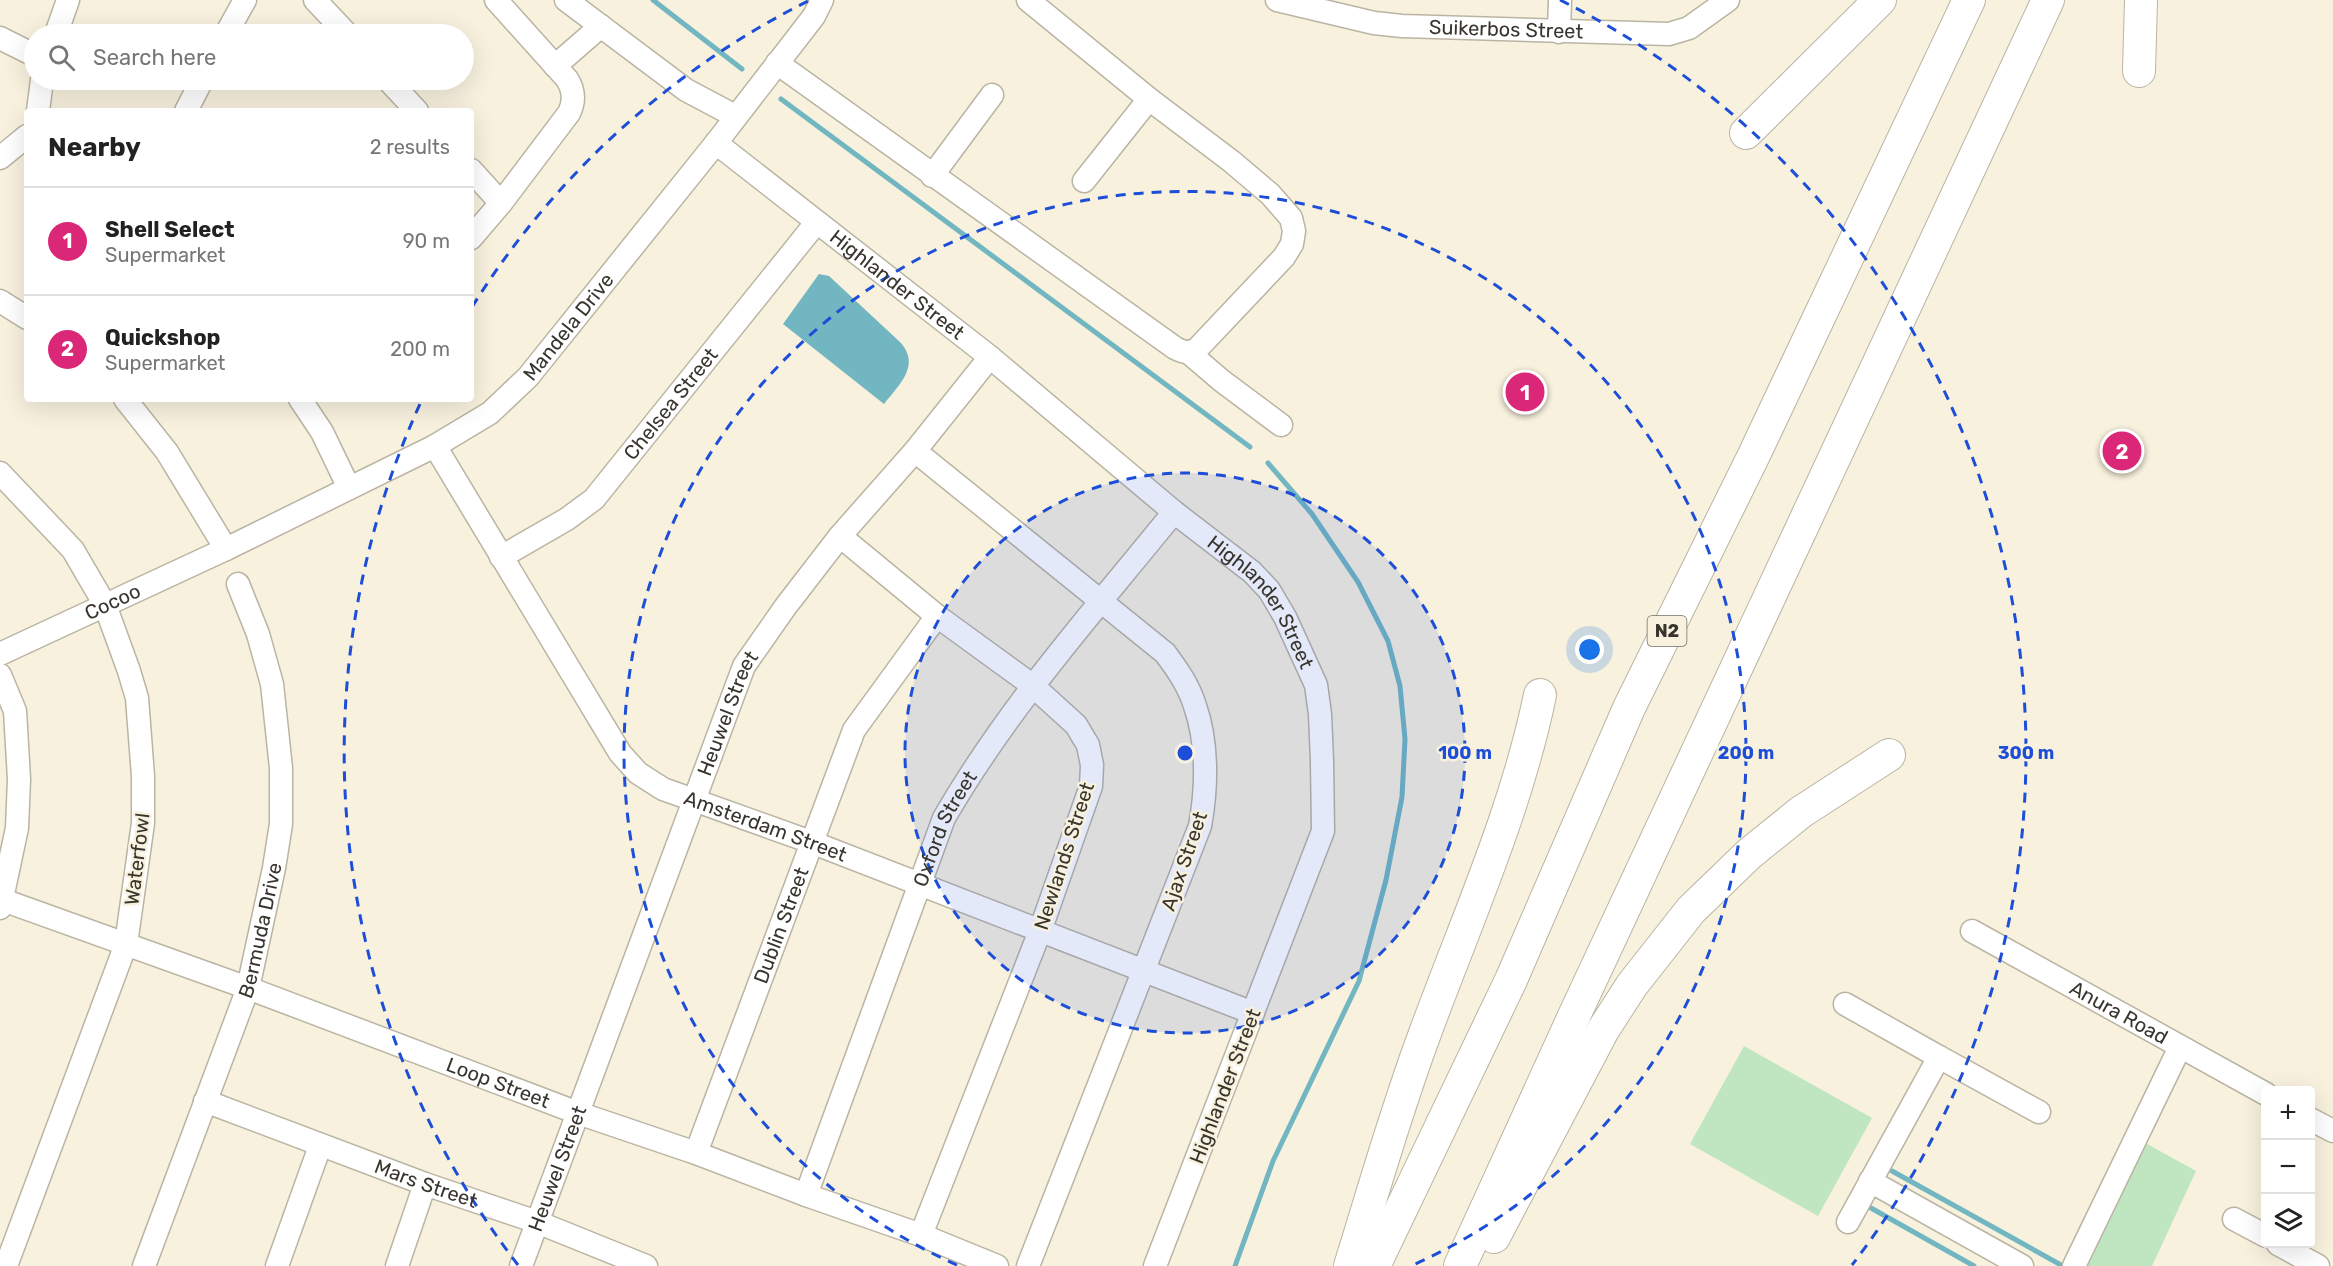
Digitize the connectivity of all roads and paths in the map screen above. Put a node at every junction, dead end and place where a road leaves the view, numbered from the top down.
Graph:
1 (68, 0) edge
2 (245, 0) edge
3 (315, 0) edge
4 (496, 0) edge
5 (566, 0) edge
6 (822, 0) edge
7 (1028, 0) edge
8 (1277, 0) edge
9 (1560, 0) edge
10 (1728, 0) edge
11 (1880, 0) edge
12 (1969, 0) edge
13 (2048, 0) edge
14 (2141, 0) edge
15 (60, 24) edge
16 (232, 24) edge
17 (338, 24) edge
18 (601, 26) junction
19 (1559, 32) junction
20 (0, 38) edge
21 (24, 50) edge
22 (555, 66) junction
23 (773, 67) junction
24 (2139, 71) dead end
25 (41, 90) edge
26 (198, 90) edge
27 (397, 90) edge
28 (992, 95) dead end
29 (1149, 99) junction
30 (38, 108) edge
31 (190, 108) edge
32 (414, 108) edge
33 (740, 110) junction
34 (1746, 133) dead end
35 (24, 138) edge
36 (716, 143) junction
37 (0, 158) edge
38 (474, 173) edge
39 (932, 176) junction
40 (1084, 181) dead end
41 (501, 203) junction
42 (816, 223) junction
43 (474, 234) edge
44 (0, 301) edge
45 (24, 316) edge
46 (1188, 352) junction
47 (990, 357) junction
48 (126, 402) edge
49 (302, 402) edge
50 (1281, 425) dead end
51 (435, 446) junction
52 (915, 451) junction
53 (0, 473) edge
54 (349, 488) junction
55 (1174, 512) junction
56 (840, 536) junction
57 (226, 549) junction
58 (501, 556) junction
59 (238, 584) dead end
60 (1102, 601) junction
61 (105, 605) junction
62 (938, 616) junction
63 (0, 654) edge
64 (0, 675) edge
65 (1032, 686) junction
66 (1540, 695) dead end
67 (1889, 755) dead end
68 (695, 800) junction
69 (811, 842) junction
70 (918, 884) junction
71 (1, 902) edge
72 (1972, 930) dead end
73 (1040, 932) junction
74 (126, 944) junction
75 (1144, 972) junction
76 (248, 988) junction
77 (1845, 1004) dead end
78 (1253, 1014) junction
79 (2180, 1047) junction
80 (1939, 1057) junction
81 (2261, 1092) edge
82 (205, 1101) junction
83 (2038, 1112) dead end
84 (578, 1113) junction
85 (320, 1146) junction
86 (696, 1153) junction
87 (1870, 1181) junction
88 (425, 1184) junction
89 (806, 1195) junction
90 (2234, 1219) dead end
91 (537, 1222) junction
92 (1848, 1222) dead end
93 (2261, 1234) edge
94 (921, 1235) junction
95 (2285, 1248) edge
96 (6, 1266) edge
97 (144, 1266) edge
98 (277, 1266) edge
99 (397, 1266) edge
100 (521, 1266) edge
101 (646, 1266) edge
102 (997, 1266) edge
103 (1028, 1266) edge
104 (1155, 1266) edge
105 (1350, 1266) edge
106 (1374, 1266) edge
107 (1460, 1266) edge
108 (1479, 1266) edge
109 (2022, 1266) edge
110 (2074, 1266) edge
111 (2318, 1266) edge

1 - 15 street
2 - 16 street
3 - 17 street
4 - 22 street
5 - 18 street
6 - 23 street, Mandela Drive
7 - 29 street
8 - 19 street, Suikerbos Street
9 - 19 street
10 - 19 street, Suikerbos Street
11 - 34 highway
12 - 106 highway, N2
13 - 107 highway
14 - 24 highway
18 - 22 street
18 - 33 street
20 - 21 street
22 - 41 street
23 - 33 street, Mandela Drive
23 - 39 street
25 - 30 street
26 - 31 street
27 - 32 street
28 - 39 street
29 - 40 street
29 - 46 street
33 - 36 street, Mandela Drive
35 - 37 street
36 - 42 street, Highlander Street
36 - 51 street, Mandela Drive
38 - 41 street
39 - 46 street
41 - 43 street
42 - 47 street, Highlander Street
42 - 58 street, Chelsea Street
44 - 45 street
46 - 50 street
47 - 52 street, Heuwel Street
47 - 55 street, Highlander Street
48 - 57 street
49 - 54 street
51 - 54 street, Mandela Drive
51 - 58 street, Amsterdam Street
52 - 56 street, Heuwel Street
52 - 60 street, Ajax Street
53 - 61 street, Waterfowl
54 - 57 street, Mandela Drive
55 - 60 street, Oxford Street
55 - 78 street, Highlander Street
56 - 62 street, Newlands Street
56 - 68 street, Heuwel Street
57 - 61 street, Cocoo
58 - 68 street, Amsterdam Street
59 - 76 street, Bermuda Drive
60 - 65 street, Oxford Street
60 - 75 street, Ajax Street
61 - 63 street, Cocoo
61 - 74 street, Waterfowl
62 - 65 street, Newlands Street
62 - 69 street, Dublin Street
64 - 71 street
65 - 70 street, Oxford Street
65 - 73 street, Newlands Street
66 - 105 highway
67 - 108 highway
68 - 69 street, Amsterdam Street
68 - 84 street, Heuwel Street
69 - 70 street, Amsterdam Street
69 - 86 street, Dublin Street
70 - 73 street, Amsterdam Street
70 - 89 street, Oxford Street
71 - 74 street, Loop Street
72 - 79 street, Anura Road
73 - 75 street, Amsterdam Street
73 - 94 street, Newlands Street
74 - 76 street, Loop Street
74 - 96 street, Waterfowl
75 - 78 street, Amsterdam Street
75 - 103 street, Ajax Street
76 - 82 street, Bermuda Drive
76 - 84 street, Loop Street
77 - 80 street
78 - 104 street, Highlander Street
79 - 81 street, Anura Road
79 - 110 street
80 - 83 street
80 - 87 street
82 - 85 street, Mars Street
82 - 97 street, Bermuda Drive
84 - 86 street, Loop Street
84 - 91 street, Heuwel Street
85 - 88 street, Mars Street
85 - 98 street
86 - 89 street, Loop Street
87 - 92 street
87 - 109 street
88 - 91 street, Mars Street
88 - 99 street
89 - 94 street, Loop Street
90 - 93 street
91 - 100 street, Heuwel Street
91 - 101 street, Mars Street
94 - 102 street, Loop Street
95 - 111 street

